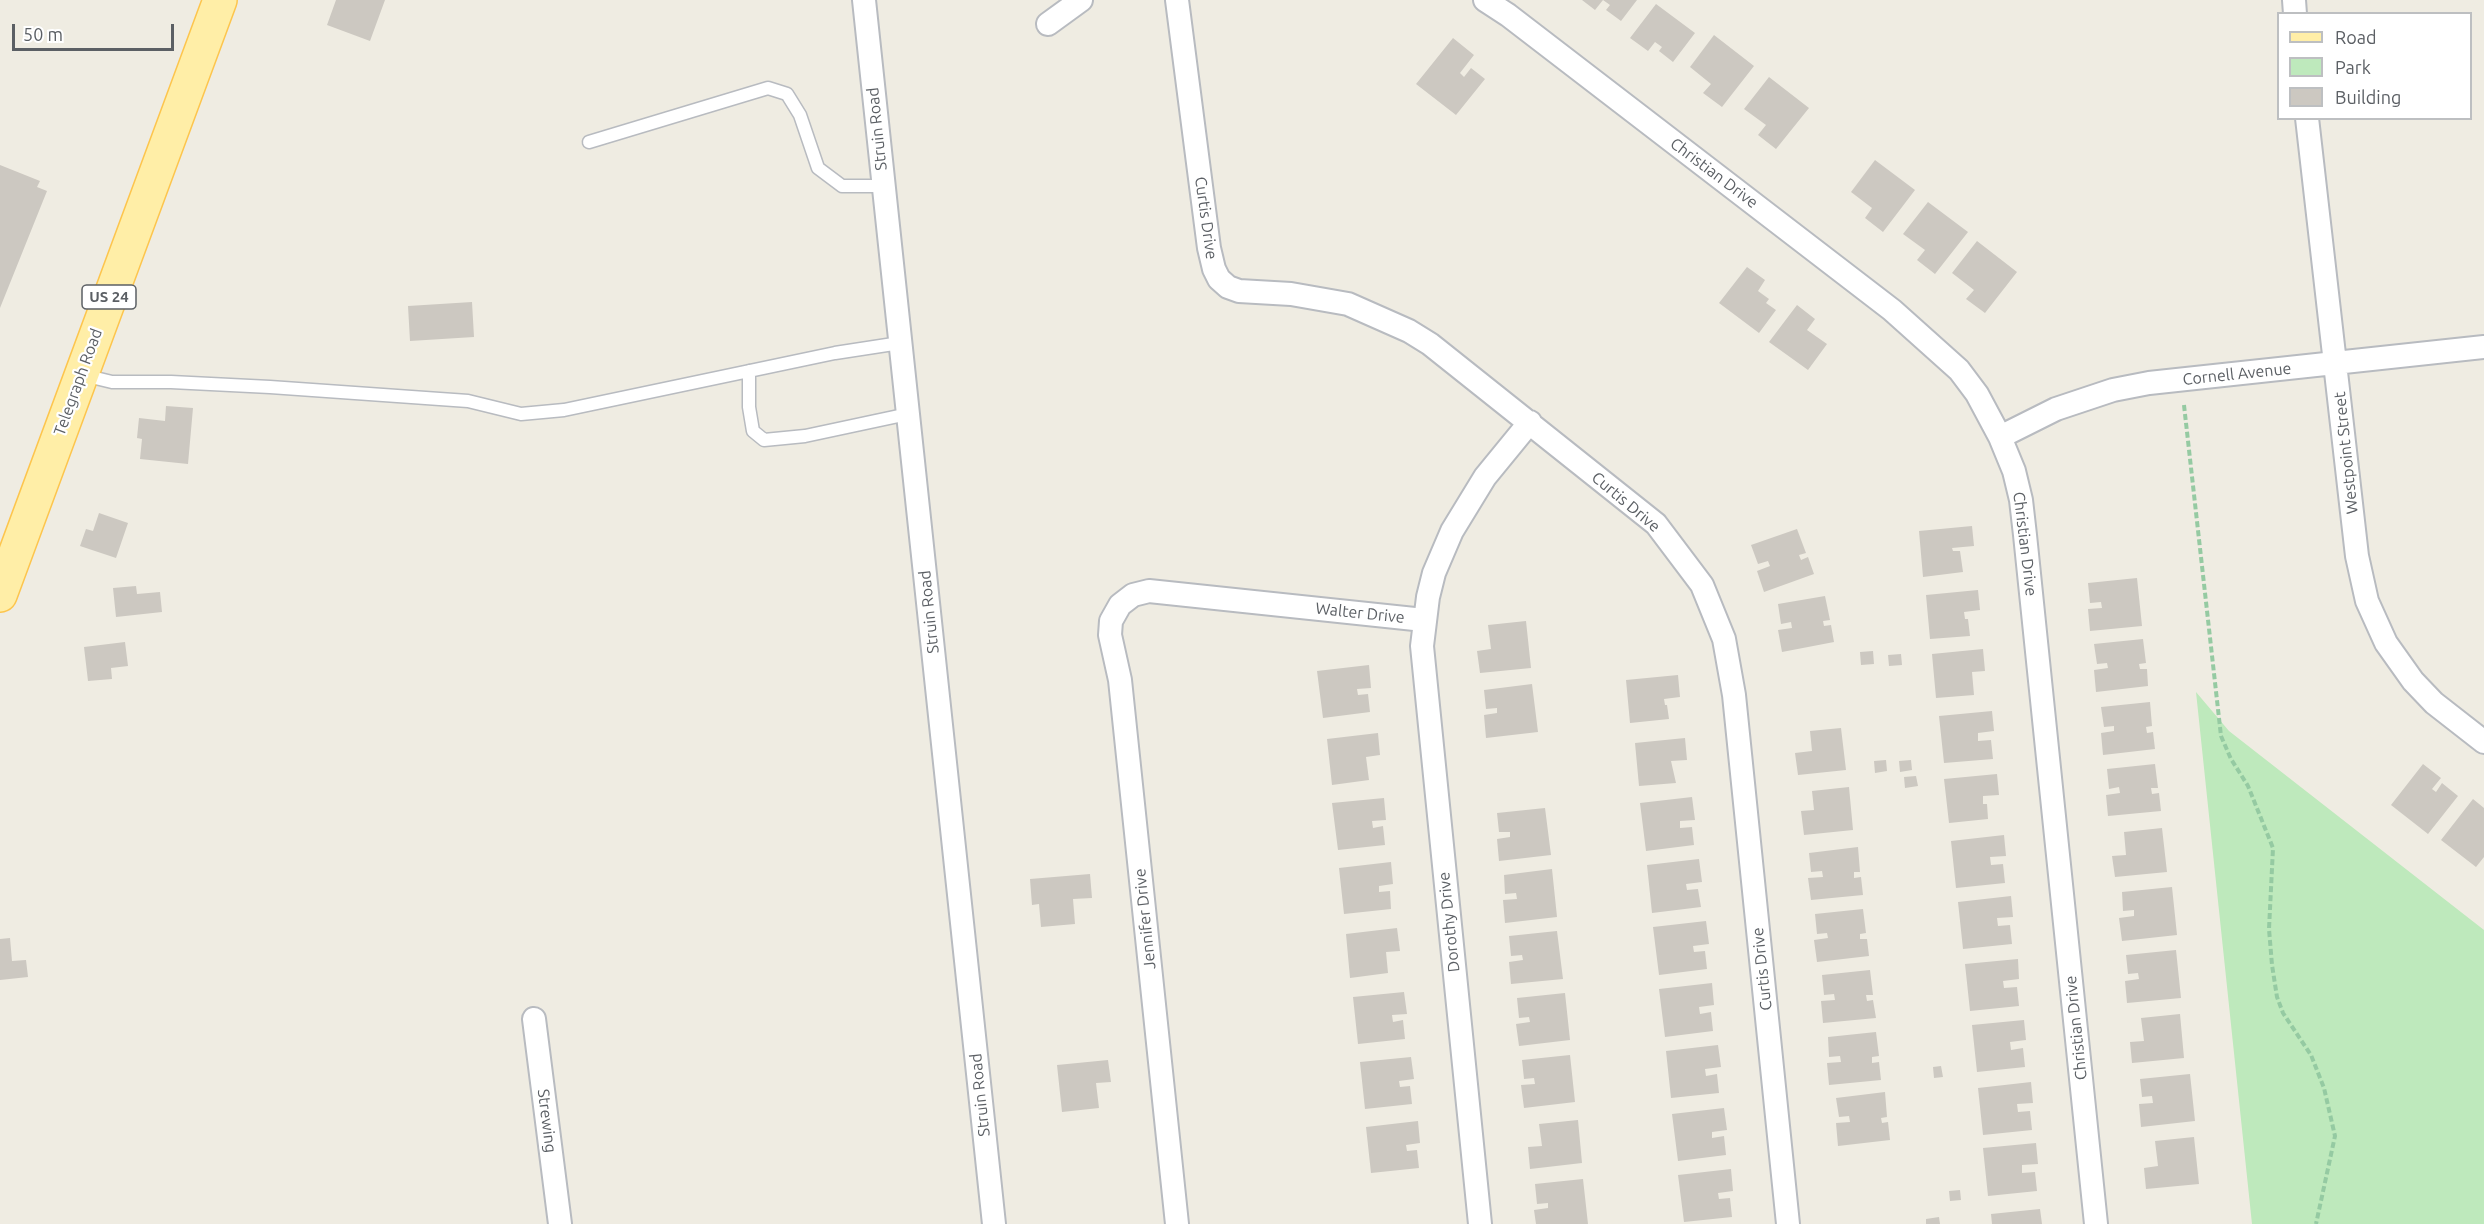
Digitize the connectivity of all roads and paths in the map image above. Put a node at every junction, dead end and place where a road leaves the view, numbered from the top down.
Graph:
1 (220, 0) edge
2 (864, 0) edge
3 (1081, 0) edge
4 (1177, 0) edge
5 (1485, 0) edge
6 (1048, 24) dead end
7 (2307, 120) edge
8 (589, 142) dead end
9 (884, 186) junction
10 (900, 343) junction
11 (2484, 347) edge
12 (2336, 364) junction
13 (748, 371) junction
14 (81, 374) junction
15 (2184, 405) dead end
16 (908, 414) junction
17 (1530, 422) junction
18 (2000, 437) junction
19 (0, 595) edge
20 (1114, 615) joint
21 (1424, 620) junction
22 (2484, 742) edge
23 (534, 1019) dead end
24 (560, 1224) edge
25 (994, 1224) edge
26 (1177, 1224) edge
27 (1480, 1224) edge
28 (1788, 1224) edge
29 (2096, 1224) edge
30 (2316, 1224) edge

1 - 14 main road, Telegraph Road / US 24
2 - 9 street, Struin Road
3 - 6 street
4 - 17 street, Curtis Drive
5 - 18 street, Christian Drive
7 - 12 street, Westpoint Street
8 - 9 lane
9 - 10 street, Struin Road
10 - 13 lane
10 - 16 street, Struin Road
11 - 12 street, Cornell Avenue
12 - 18 street, Cornell Avenue
12 - 22 street, Westpoint Street
13 - 14 lane
13 - 16 lane
14 - 19 main road, Telegraph Road / US 24
15 - 30 path
16 - 25 street, Struin Road
17 - 21 street, Walter Drive
17 - 28 street, Curtis Drive
18 - 29 street, Christian Drive
20 - 21 street, Walter Drive
20 - 26 street, Jennifer Drive
21 - 27 street, Dorothy Drive
23 - 24 street, Strewing

